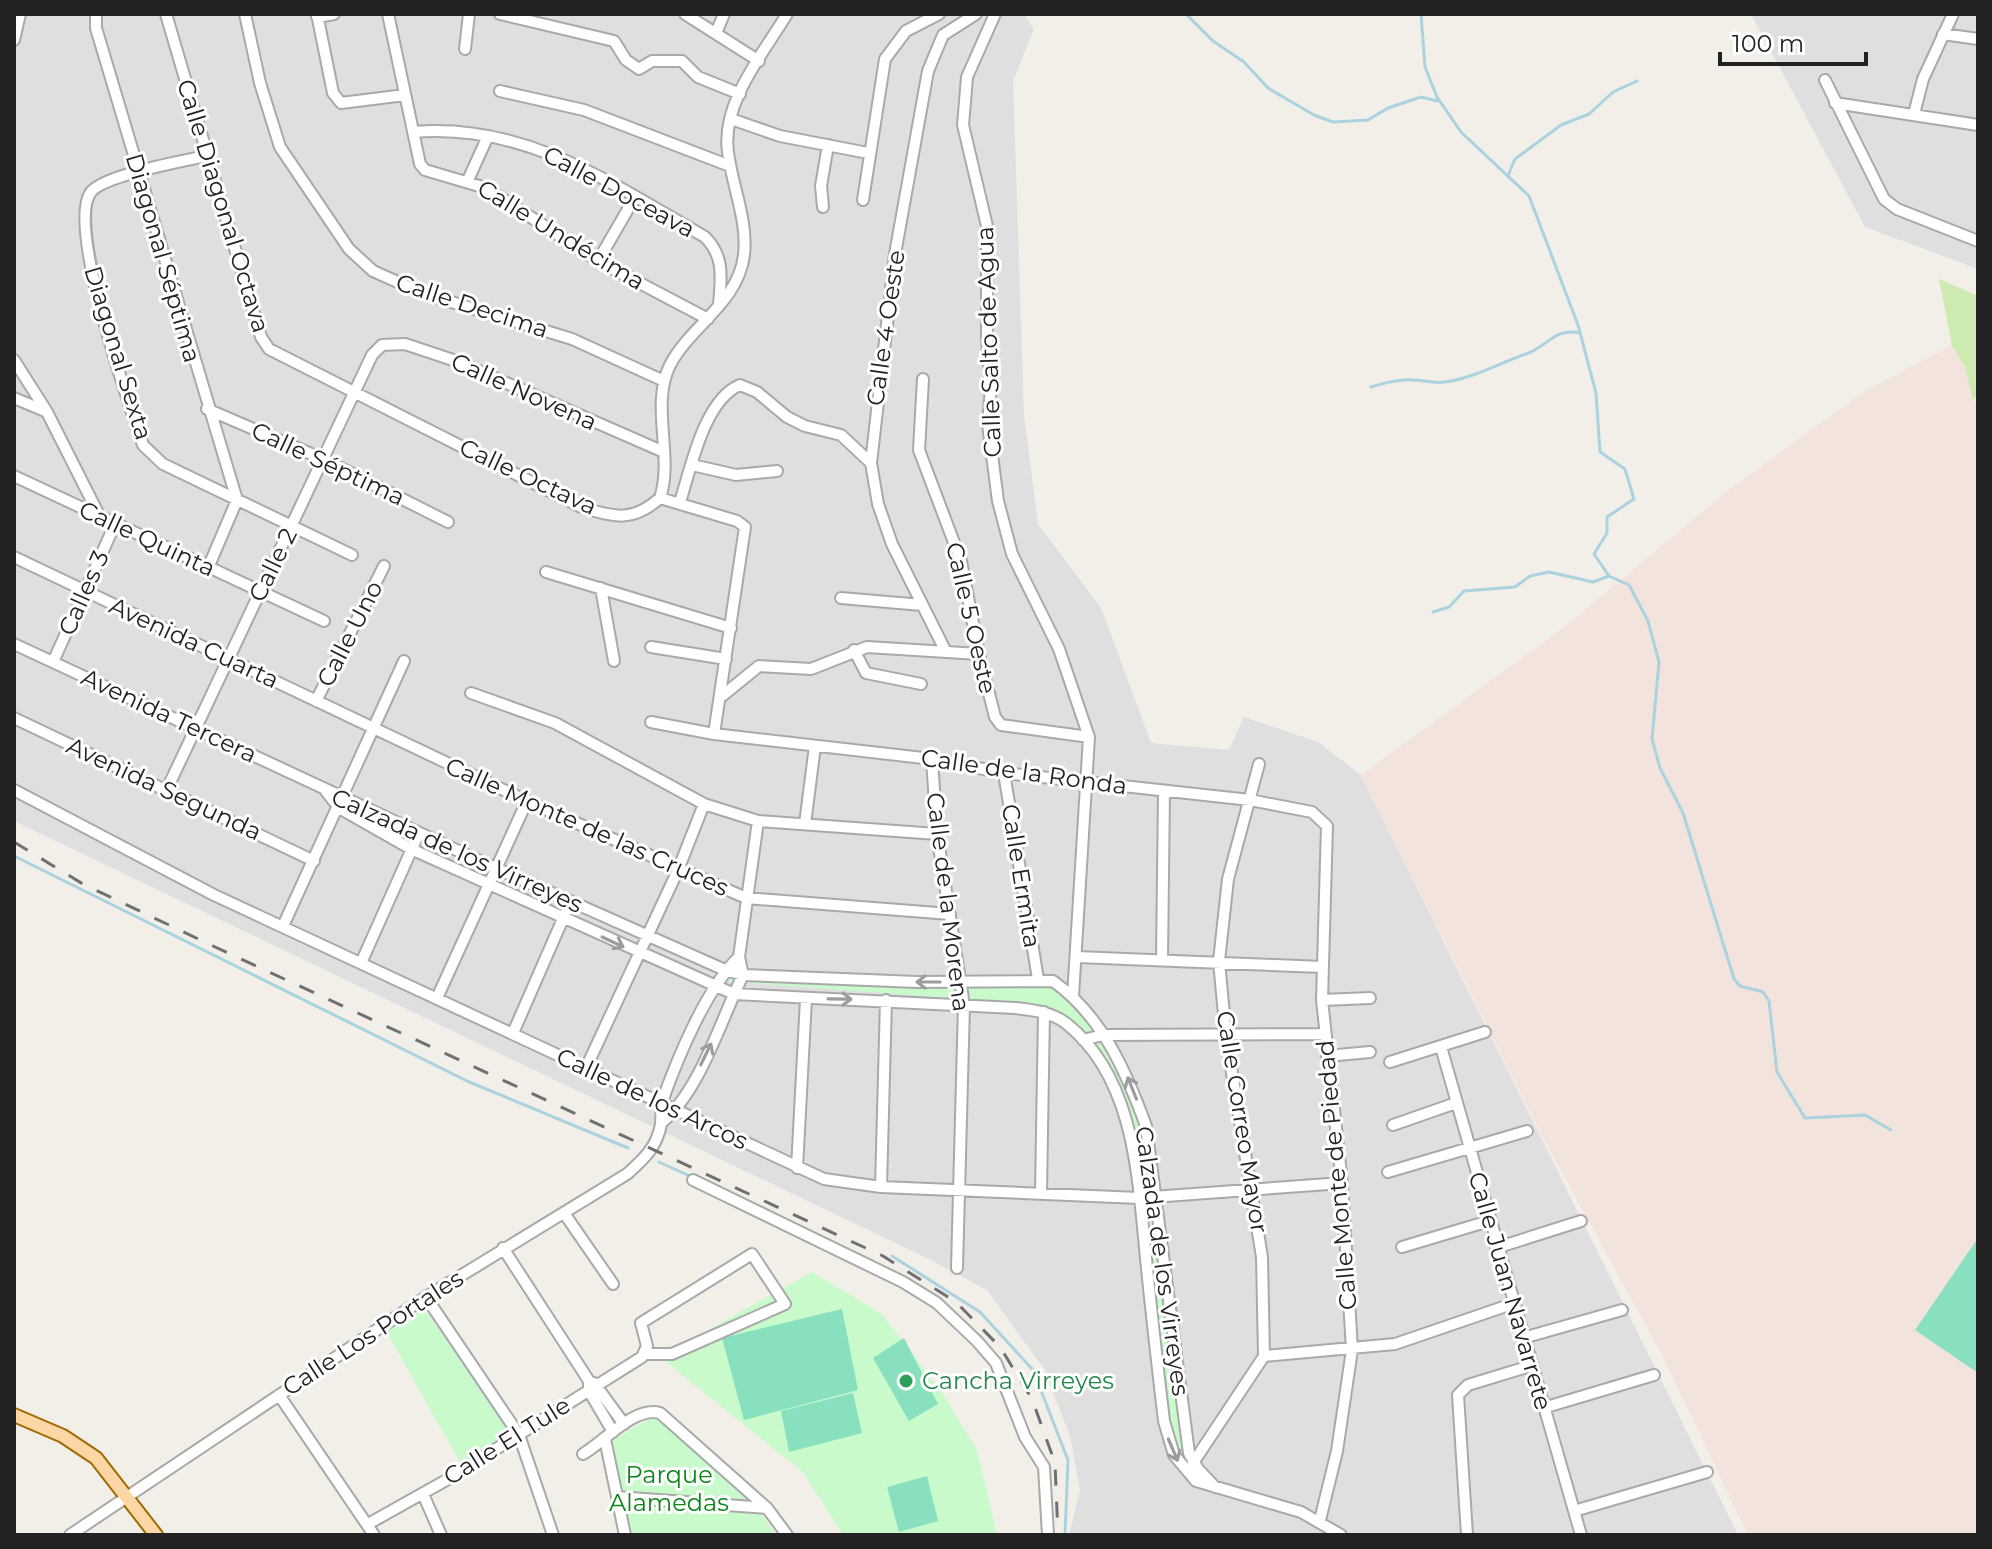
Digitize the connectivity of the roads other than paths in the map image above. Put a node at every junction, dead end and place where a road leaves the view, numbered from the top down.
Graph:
1 (20, 14) edge
2 (96, 14) edge
3 (166, 14) edge
4 (245, 14) edge
5 (334, 14) edge
6 (388, 14) edge
7 (469, 14) edge
8 (500, 14) edge
9 (685, 14) edge
10 (724, 14) edge
11 (787, 14) edge
12 (939, 14) edge
13 (976, 14) edge
14 (995, 14) edge
15 (1953, 14) edge
16 (317, 16) edge
17 (716, 33) junction
18 (1943, 34) junction
19 (1978, 39) edge
20 (14, 40) edge
21 (465, 49) dead end
22 (759, 61) junction
23 (1825, 80) dead end
24 (500, 91) dead end
25 (740, 94) junction
26 (405, 95) junction
27 (1835, 103) junction
28 (1914, 114) junction
29 (731, 119) junction
30 (1978, 125) edge
31 (413, 132) junction
32 (488, 136) junction
33 (828, 145) junction
34 (868, 153) junction
35 (206, 156) junction
36 (730, 166) junction
37 (138, 171) junction
38 (468, 180) junction
39 (635, 197) junction
40 (863, 200) dead end
41 (823, 207) dead end
42 (1978, 241) edge
43 (598, 261) junction
44 (719, 307) junction
45 (708, 319) junction
46 (382, 345) joint
47 (14, 360) edge
48 (923, 379) dead end
49 (664, 381) junction
50 (354, 395) junction
51 (14, 398) edge
52 (207, 409) junction
53 (47, 412) junction
54 (664, 452) junction
55 (323, 459) junction
56 (871, 463) junction
57 (692, 465) junction
58 (777, 471) dead end
59 (14, 476) edge
60 (660, 498) junction
61 (237, 500) junction
62 (680, 502) junction
63 (100, 517) junction
64 (448, 522) dead end
65 (115, 524) junction
66 (292, 526) junction
67 (352, 555) dead end
68 (14, 557) edge
69 (384, 566) dead end
70 (208, 568) junction
71 (546, 572) dead end
72 (601, 588) junction
73 (84, 591) junction
74 (260, 591) junction
75 (841, 598) dead end
76 (922, 605) junction
77 (324, 621) dead end
78 (731, 628) junction
79 (14, 644) edge
80 (651, 647) dead end
81 (854, 650) junction
82 (945, 650) junction
83 (979, 654) junction
84 (228, 658) junction
85 (726, 659) junction
86 (404, 661) dead end
87 (614, 661) dead end
88 (53, 662) junction
89 (921, 684) dead end
90 (471, 693) dead end
91 (722, 696) junction
92 (316, 701) junction
93 (14, 718) edge
94 (651, 722) dead end
95 (195, 730) junction
96 (373, 730) junction
97 (714, 734) junction
98 (1089, 737) junction
99 (815, 746) junction
100 (932, 759) junction
101 (1259, 764) dead end
102 (1004, 773) junction
103 (1089, 780) junction
104 (167, 789) junction
105 (324, 789) junction
106 (14, 790) edge
107 (1164, 791) junction
108 (344, 796) junction
109 (1250, 800) junction
110 (527, 801) junction
111 (704, 804) junction
112 (339, 808) junction
113 (758, 821) junction
114 (805, 824) junction
115 (1327, 826) joint
116 (419, 833) junction
117 (937, 834) junction
118 (411, 849) junction
119 (314, 861) junction
120 (497, 869) junction
121 (678, 870) junction
122 (489, 886) junction
123 (746, 898) junction
124 (570, 902) junction
125 (950, 914) junction
126 (563, 919) junction
127 (283, 926) junction
128 (647, 937) junction
129 (639, 955) junction
130 (739, 957) junction
131 (1077, 957) junction
132 (1162, 960) junction
133 (1219, 961) junction
134 (361, 963) junction
135 (1322, 967) junction
136 (725, 970) junction
137 (743, 975) junction
138 (1038, 979) junction
139 (963, 982) junction
140 (715, 988) junction
141 (734, 994) junction
142 (1073, 996) junction
143 (437, 998) junction
144 (1370, 998) dead end
145 (806, 999) junction
146 (886, 1000) junction
147 (1322, 1000) junction
148 (964, 1005) junction
149 (1044, 1012) junction
150 (1485, 1032) dead end
151 (513, 1033) junction
152 (1324, 1034) junction
153 (1103, 1035) junction
154 (1226, 1036) junction
155 (1083, 1040) junction
156 (1441, 1047) junction
157 (1370, 1052) dead end
158 (1327, 1056) junction
159 (1390, 1062) dead end
160 (586, 1068) junction
161 (661, 1103) junction
162 (1456, 1103) junction
163 (676, 1111) junction
164 (661, 1123) junction
165 (1393, 1125) dead end
166 (1527, 1131) dead end
167 (1468, 1150) junction
168 (797, 1168) junction
169 (1388, 1172) dead end
170 (693, 1180) dead end
171 (1342, 1183) junction
172 (881, 1187) junction
173 (959, 1189) junction
174 (1254, 1192) junction
175 (1041, 1193) junction
176 (1156, 1197) junction
177 (1139, 1198) junction
178 (564, 1213) junction
179 (1489, 1221) junction
180 (1581, 1221) dead end
181 (1402, 1247) dead end
182 (503, 1248) junction
183 (1496, 1248) junction
184 (957, 1268) dead end
185 (613, 1284) dead end
186 (426, 1297) junction
187 (1512, 1304) junction
188 (1622, 1310) dead end
189 (1523, 1338) junction
190 (1352, 1350) junction
191 (644, 1354) junction
192 (1264, 1356) junction
193 (1530, 1366) junction
194 (1654, 1375) dead end
195 (592, 1386) junction
196 (279, 1395) junction
197 (1543, 1408) junction
198 (14, 1415) edge
199 (624, 1424) junction
200 (519, 1435) junction
201 (609, 1436) junction
202 (583, 1454) dead end
203 (1193, 1463) junction
204 (1707, 1472) dead end
205 (1215, 1487) junction
206 (423, 1494) junction
207 (128, 1496) junction
208 (617, 1497) junction
209 (767, 1508) junction
210 (1574, 1511) junction
211 (1320, 1520) junction
212 (368, 1524) junction
213 (70, 1535) edge
214 (156, 1535) edge
215 (374, 1535) edge
216 (441, 1535) edge
217 (553, 1535) edge
218 (625, 1535) edge
219 (787, 1535) edge
220 (1048, 1535) edge
221 (1341, 1535) edge
222 (1467, 1535) edge
223 (1581, 1535) edge

1 - 20 street
2 - 37 street, Diagonal Séptima
3 - 35 street, Calle Diagonal Octava
4 - 49 street, Calle Decima
5 - 16 street
6 - 26 street, Calle Undécima
7 - 21 street
8 - 25 street
9 - 17 street
10 - 17 street
11 - 22 street
12 - 34 street
13 - 56 street, Calle 4 Oeste
14 - 98 street, Calle Salto de Agua
15 - 18 street
16 - 26 street
17 - 22 street
18 - 19 street
18 - 28 street
22 - 25 street
23 - 27 street
24 - 36 street
25 - 29 street
26 - 31 street, Calle Undécima
27 - 28 street
27 - 42 street
28 - 30 street
29 - 33 street
29 - 36 street
31 - 32 street, Calle Doceava
31 - 38 street, Calle Undécima
32 - 38 street
32 - 39 street, Calle Doceava
33 - 34 street
33 - 41 street
34 - 40 street
35 - 37 street
35 - 50 street, Calle Diagonal Octava
36 - 44 street
37 - 52 street, Diagonal Séptima
37 - 61 street, Diagonal Sexta
38 - 43 street, Calle Undécima
39 - 43 street
39 - 44 street, Calle Doceava
43 - 45 street, Calle Undécima
44 - 45 street
45 - 49 street
46 - 50 street, Calle 2
46 - 54 street, Calle Novena
47 - 53 street
48 - 83 street, Calle 5 Oeste
49 - 54 street
50 - 55 street, Calle 2
50 - 60 street, Calle Octava
51 - 53 street
52 - 55 street, Calle Séptima
52 - 61 street, Diagonal Séptima
53 - 63 street
54 - 60 street
55 - 64 street, Calle Séptima
55 - 66 street, Calle 2
56 - 57 street
56 - 76 street, Calle 4 Oeste
57 - 58 street
57 - 62 street
59 - 63 street, Calle Quinta
60 - 62 street
61 - 66 street, Diagonal Sexta
61 - 70 street
62 - 78 street
63 - 65 street, Calle Quinta
65 - 70 street, Calle Quinta
65 - 73 street, Calles 3
66 - 67 street, Diagonal Sexta
66 - 74 street, Calle 2
68 - 73 street, Avenida Cuarta
69 - 92 street, Calle Uno
70 - 74 street, Calle Quinta
71 - 72 street
72 - 78 street
72 - 87 street
73 - 84 street, Avenida Cuarta
73 - 88 street, Calles 3
74 - 77 street, Calle Quinta
74 - 84 street, Calle 2
75 - 76 street
76 - 82 street, Calle 4 Oeste
78 - 85 street
79 - 88 street, Avenida Tercera
80 - 85 street
81 - 82 street
81 - 89 street
81 - 91 street
82 - 83 street
83 - 98 street, Calle 5 Oeste
84 - 92 street, Avenida Cuarta
84 - 95 street, Calle 2
85 - 91 street
86 - 96 street
88 - 95 street, Avenida Tercera
90 - 111 street
91 - 97 street
92 - 96 street, Avenida Cuarta
93 - 104 street, Avenida Segunda
94 - 97 street, Calle de la Ronda
95 - 104 street, Calle 2
95 - 105 street, Avenida Tercera
96 - 108 street
96 - 110 street, Calle Monte de las Cruces
97 - 99 street, Calle de la Ronda
98 - 103 street, Calle Salto de Agua
99 - 100 street, Calle de la Ronda
99 - 114 street
100 - 102 street, Calle de la Ronda
100 - 117 street, Calle de la Morena
101 - 109 street, Calle Correo Mayor
102 - 103 street, Calle de la Ronda
102 - 138 street, Calle Ermita
103 - 107 street, Calle de la Ronda
103 - 131 street, Calle Salto de Agua
104 - 119 street, Avenida Segunda
105 - 108 street, Calzada de los Virreyes
105 - 112 street, Calzada de los Virreyes
106 - 127 street, Calle de los Arcos
107 - 109 street, Calle de la Ronda
107 - 132 street
108 - 112 street
108 - 116 street, Calzada de los Virreyes
109 - 115 street, Calle de la Ronda
109 - 133 street, Calle Correo Mayor
110 - 120 street
110 - 121 street, Calle Monte de las Cruces
111 - 113 street
111 - 121 street
112 - 118 street, Calzada de los Virreyes
112 - 119 street
113 - 114 street
113 - 123 street
114 - 117 street
115 - 135 street, Calle Monte de Piedad
116 - 118 street
116 - 120 street, Calzada de los Virreyes
117 - 125 street, Calle de la Morena
118 - 122 street, Calzada de los Virreyes
118 - 134 street
119 - 127 street
120 - 122 street
120 - 124 street, Calzada de los Virreyes
121 - 123 street, Calle Monte de las Cruces
121 - 128 street
122 - 126 street, Calzada de los Virreyes
122 - 143 street
123 - 125 street, Calle Monte de las Cruces
123 - 130 street
124 - 126 street
124 - 128 street, Calzada de los Virreyes
125 - 139 street, Calle de la Morena
126 -> 129 street, Calzada de los Virreyes
126 - 151 street
127 - 134 street, Calle de los Arcos
128 - 129 street
128 - 136 street, Calzada de los Virreyes
129 - 140 street, Calzada de los Virreyes
129 - 160 street
130 - 136 street, Calle Los Portales
130 - 137 street
131 - 132 street
131 - 142 street, Calle Salto de Agua
132 - 133 street
133 - 135 street
133 - 154 street, Calle Correo Mayor
134 - 143 street, Calle de los Arcos
135 - 147 street, Calle Monte de Piedad
136 - 137 street, Calzada de los Virreyes
136 - 140 street, Calle Los Portales
139 -> 137 street, Calzada de los Virreyes
137 - 141 street, Calle Los Portales
138 - 139 street, Calzada de los Virreyes
138 - 142 street, Calzada de los Virreyes
139 - 148 street, Calle de la Morena
140 - 141 street, Calzada de los Virreyes
140 - 161 street, Calle Los Portales
141 - 145 street, Calzada de los Virreyes
163 -> 141 street, Calle Los Portales
142 - 153 street, Calzada de los Virreyes
143 - 151 street, Calle de los Arcos
144 - 147 street
145 -> 146 street, Calzada de los Virreyes
145 - 168 street
146 - 148 street, Calzada de los Virreyes
146 - 172 street
147 - 152 street, Calle Monte de Piedad
148 - 149 street, Calzada de los Virreyes
148 - 173 street, Calle de la Morena
149 - 155 street, Calzada de los Virreyes
149 - 175 street
150 - 156 street
151 - 160 street, Calle de los Arcos
152 - 154 street
152 - 158 street, Calle Monte de Piedad
153 - 154 street
153 - 155 street
176 -> 153 street, Calzada de los Virreyes
154 - 174 street, Calle Correo Mayor
155 - 177 street, Calzada de los Virreyes
156 - 159 street
156 - 162 street, Calle Juan Navarrete
157 - 158 street
158 - 171 street, Calle Monte de Piedad
160 - 161 street, Calle de los Arcos
161 - 163 street, Calle de los Arcos
161 - 164 street, Calle Los Portales
162 - 165 street
162 - 167 street, Calle Juan Navarrete
163 - 164 street, Calle Los Portales
163 - 168 street, Calle de los Arcos
164 - 178 street, Calle Los Portales
166 - 167 street
167 - 169 street
167 - 179 street, Calle Juan Navarrete
168 - 172 street, Calle de los Arcos
170 - 220 street
171 - 174 street, Calle de los Arcos
171 - 190 street, Calle Monte de Piedad
172 - 173 street, Calle de los Arcos
173 - 175 street, Calle de los Arcos
173 - 184 street, Calle de la Morena
174 - 176 street, Calle de los Arcos
174 - 192 street, Calle Correo Mayor
175 - 177 street, Calle de los Arcos
176 - 177 street, Calle de los Arcos
176 - 203 street, Calzada de los Virreyes
177 -> 205 street, Calzada de los Virreyes
178 - 182 street, Calle Los Portales
178 - 185 street
179 - 181 street
179 - 183 street, Calle Juan Navarrete
180 - 183 street
182 - 186 street, Calle Los Portales
182 - 195 street
183 - 187 street, Calle Juan Navarrete
186 - 196 street, Calle Los Portales
186 - 200 street
187 - 189 street, Calle Juan Navarrete
187 - 190 street
188 - 189 street
189 - 193 street, Calle Juan Navarrete
190 - 192 street
190 - 211 street, Calle Monte de Piedad
191 - 191 street, Calle El Tule
191 - 195 street, Calle El Tule
192 - 203 street
193 - 197 street, Calle Juan Navarrete
193 - 222 street
194 - 197 street
195 - 199 street
195 - 200 street, Calle El Tule
195 - 201 street
196 - 207 street, Calle Los Portales
196 - 212 street
197 - 210 street, Calle Juan Navarrete
198 - 207 main road
199 - 201 street
199 - 209 street
200 - 206 street, Calle El Tule
200 - 217 street
201 - 202 street
201 - 208 street
203 - 205 street
204 - 210 street
205 - 211 street, Calzada de los Virreyes
206 - 212 street, Calle El Tule
206 - 216 street
207 - 213 street, Calle Los Portales
207 - 214 main road
208 - 209 street
208 - 218 street
209 - 219 street
210 - 223 street, Calle Juan Navarrete
211 - 221 street, Calzada de los Virreyes
212 - 215 street

